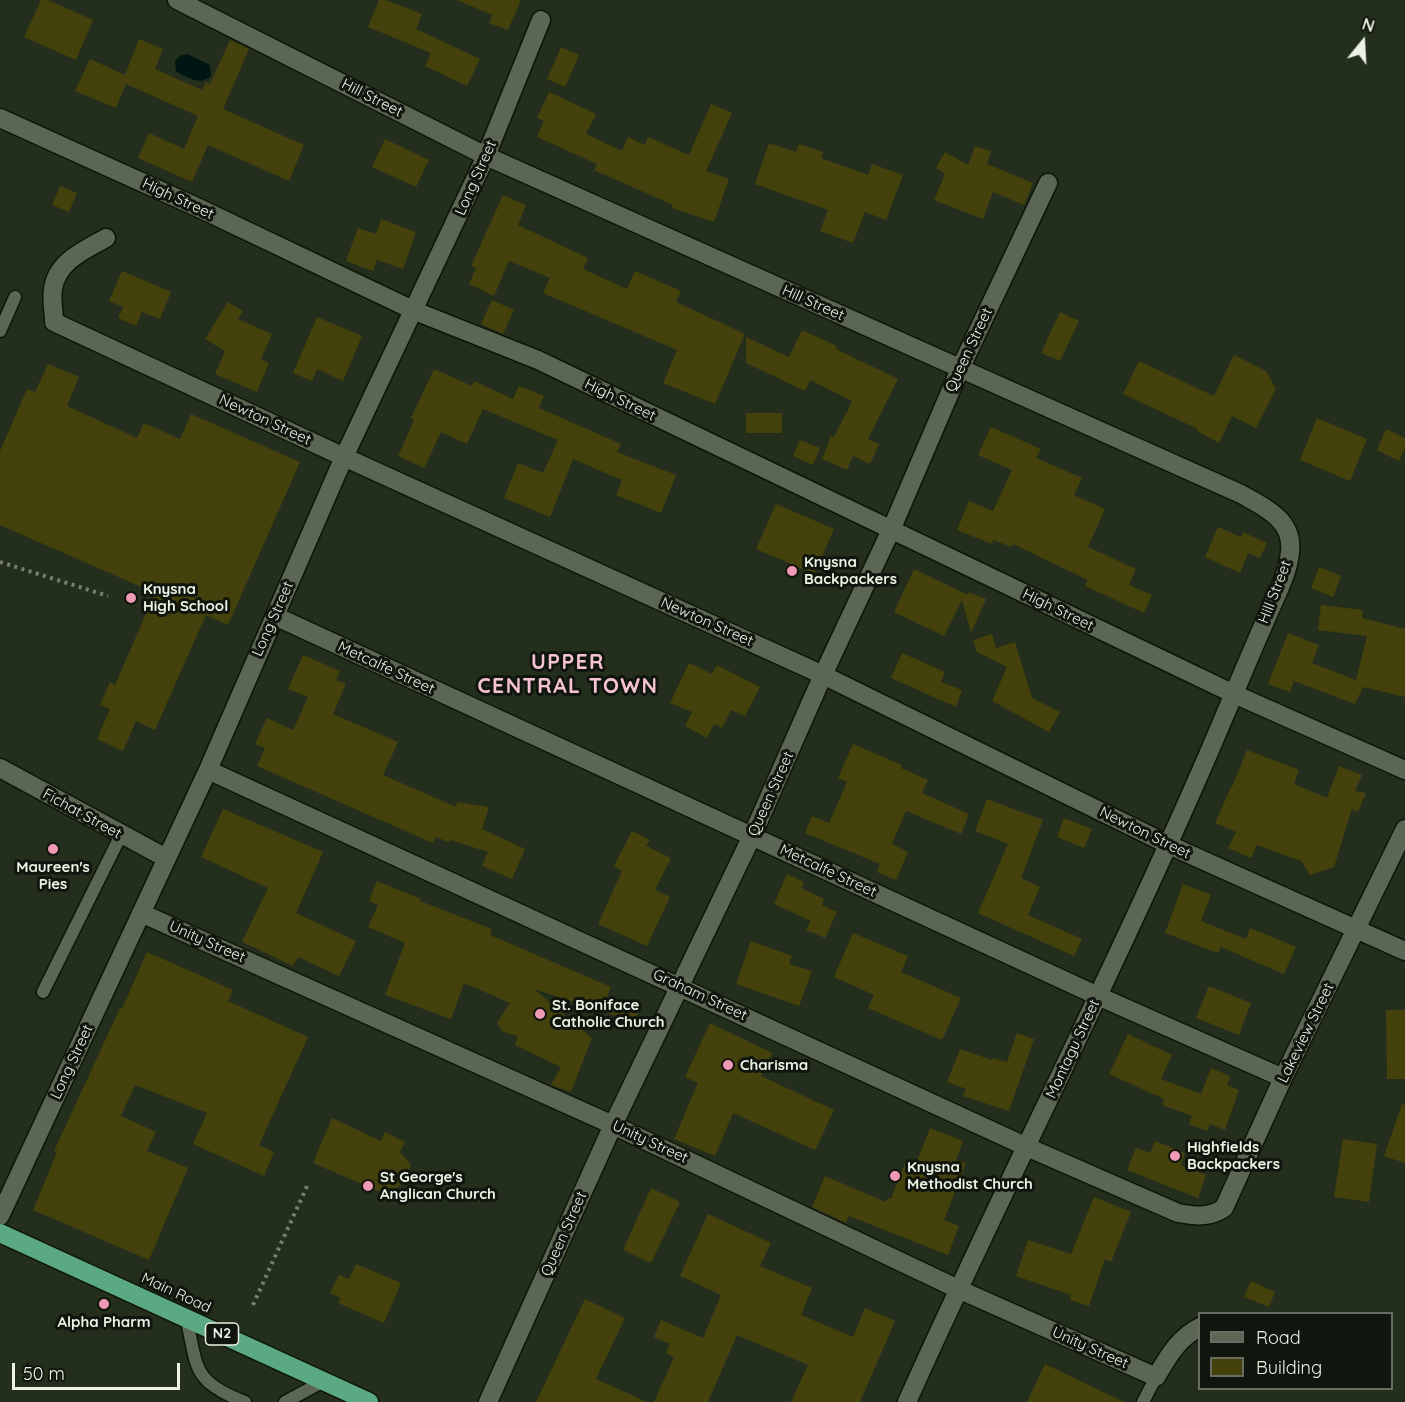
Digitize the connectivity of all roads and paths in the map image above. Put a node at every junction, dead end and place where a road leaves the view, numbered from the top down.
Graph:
1 (177, 0) edge
2 (541, 21) dead end
3 (0, 118) edge
4 (486, 156) junction
5 (1048, 183) dead end
6 (106, 238) dead end
7 (15, 297) dead end
8 (415, 311) junction
9 (0, 331) edge
10 (960, 369) junction
11 (344, 457) junction
12 (891, 530) junction
13 (0, 562) edge
14 (108, 596) dead end
15 (275, 616) junction
16 (823, 675) junction
17 (1234, 694) junction
18 (0, 768) edge
19 (208, 770) junction
20 (1405, 770) edge
21 (1405, 829) edge
22 (121, 835) junction
23 (752, 836) junction
24 (1168, 845) junction
25 (165, 858) junction
26 (141, 913) junction
27 (1356, 930) junction
28 (1405, 951) edge
29 (680, 985) junction
30 (43, 992) dead end
31 (1098, 996) junction
32 (1284, 1078) junction
33 (613, 1125) junction
34 (1028, 1147) junction
35 (308, 1184) dead end
36 (0, 1216) edge
37 (1193, 1216) joint
38 (0, 1233) edge
39 (958, 1289) junction
40 (253, 1305) dead end
41 (186, 1317) junction
42 (1198, 1328) edge
43 (1156, 1377) junction
44 (324, 1381) junction
45 (296, 1400) edge
46 (245, 1402) edge
47 (285, 1402) edge
48 (369, 1402) edge
49 (488, 1402) edge
50 (907, 1402) edge
51 (1143, 1402) edge

1 - 4 street, Hill Street
2 - 4 street, Long Street
3 - 8 street, High Street
4 - 8 street, Long Street
4 - 10 street, Hill Street
5 - 10 street, Queen Street
6 - 11 street, Newton Street
7 - 9 lane
8 - 11 street, Long Street
8 - 12 street, High Street
10 - 12 street, Queen Street
10 - 17 street, Hill Street
11 - 15 street, Long Street
11 - 16 street, Newton Street
12 - 16 street, Queen Street
12 - 17 street, High Street
13 - 14 path
15 - 19 street, Long Street
15 - 23 street, Metcalfe Street
16 - 23 street, Queen Street
16 - 24 street, Newton Street
17 - 20 street
17 - 24 street, Montagu Street
18 - 22 street, Fichat Street
19 - 25 street, Long Street
19 - 29 street, Graham Street
21 - 27 street, Lakeview Street
22 - 25 street, Fichat Street
22 - 30 lane
23 - 29 street, Queen Street
23 - 31 street, Metcalfe Street
24 - 27 street, Newton Street
24 - 31 street, Montagu Street
25 - 26 street, Long Street
26 - 33 street, Unity Street
26 - 36 street, Long Street
27 - 28 street, Newton Street
27 - 32 street, Lakeview Street
29 - 33 street, Queen Street
29 - 34 street, Graham Street
31 - 32 street, Metcalfe Street
31 - 34 street, Montagu Street
32 - 37 street, Lakeview Street
33 - 39 street, Unity Street
33 - 49 street, Queen Street
34 - 37 street, Graham Street
34 - 39 street, Montagu Street
35 - 40 path
38 - 41 highway, Main Road / N2
39 - 43 street, Unity Street
39 - 50 street, Montagu Street
41 - 44 highway, Main Road / N2
41 - 46 lane
42 - 43 street
43 - 51 lane
44 - 45 lane
44 - 48 highway, Main Road / N2
45 - 47 lane

